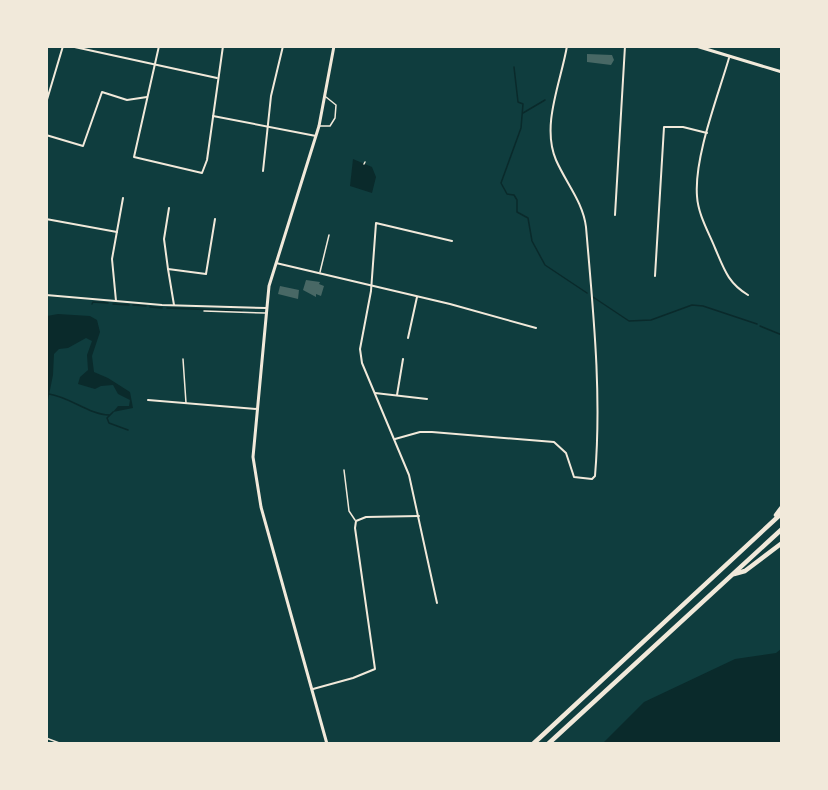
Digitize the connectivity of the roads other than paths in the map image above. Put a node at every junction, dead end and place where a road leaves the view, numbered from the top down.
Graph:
1 (63, 46) edge
2 (70, 46) edge
3 (159, 46) edge
4 (223, 46) edge
5 (283, 46) edge
6 (334, 46) edge
7 (567, 46) edge
8 (625, 46) edge
9 (696, 46) edge
10 (729, 58) junction
11 (155, 64) junction
12 (782, 72) edge
13 (218, 78) junction
14 (147, 97) junction
15 (326, 97) junction
16 (46, 104) edge
17 (213, 116) junction
18 (319, 126) junction
19 (268, 127) junction
20 (707, 133) junction
21 (46, 135) edge
22 (316, 136) junction
23 (263, 171) dead end
24 (123, 198) dead end
25 (169, 208) dead end
26 (615, 215) dead end
27 (46, 219) edge
28 (215, 219) dead end
29 (117, 232) junction
30 (329, 235) dead end
31 (452, 241) dead end
32 (276, 263) junction
33 (168, 269) junction
34 (320, 274) junction
35 (655, 276) dead end
36 (371, 286) junction
37 (46, 295) edge
38 (748, 295) dead end
39 (417, 297) junction
40 (116, 301) junction
41 (174, 305) junction
42 (266, 310) junction
43 (204, 311) dead end
44 (537, 328) dead end
45 (408, 338) dead end
46 (183, 359) dead end
47 (403, 359) dead end
48 (375, 393) junction
49 (398, 395) junction
50 (427, 399) dead end
51 (148, 400) dead end
52 (186, 403) junction
53 (257, 409) junction
54 (395, 439) junction
55 (344, 470) dead end
56 (782, 507) edge
57 (782, 513) edge
58 (419, 516) junction
59 (356, 520) junction
60 (773, 520) junction
61 (782, 529) edge
62 (782, 543) edge
63 (731, 575) junction
64 (437, 603) dead end
65 (313, 689) junction
66 (327, 744) edge
67 (339, 744) edge
68 (345, 744) edge
69 (532, 744) edge
70 (548, 744) edge

1 - 16 street
2 - 11 street
3 - 11 street
4 - 13 street
5 - 19 street
6 - 15 street
7 - 54 street
8 - 26 street
9 - 10 street
10 - 12 street
10 - 20 street
11 - 13 street
11 - 14 street
13 - 17 street
14 - 17 street
14 - 21 street
15 - 18 street
15 - 18 lane
17 - 19 street
18 - 22 street
19 - 22 street
19 - 23 street
20 - 35 street
20 - 38 street
22 - 32 street
24 - 29 street
25 - 33 street
27 - 29 street
28 - 33 street
29 - 40 street
30 - 34 lane
31 - 36 street
32 - 34 street
32 - 42 street
33 - 41 street
34 - 36 street
36 - 39 street
36 - 48 street
37 - 40 street
39 - 44 street
39 - 45 street
40 - 41 street
41 - 42 street
42 - 43 lane
42 - 53 street
46 - 52 lane
47 - 49 street
48 - 49 street
48 - 54 street
49 - 50 street
51 - 52 street
52 - 53 street
53 - 65 street
54 - 58 street
55 - 59 lane
56 - 60 highway
57 - 60 highway
58 - 59 street
58 - 64 street
59 - 65 street
60 - 69 highway
61 - 63 highway
62 - 63 highway
63 - 70 highway
65 - 66 street
67 - 68 street

